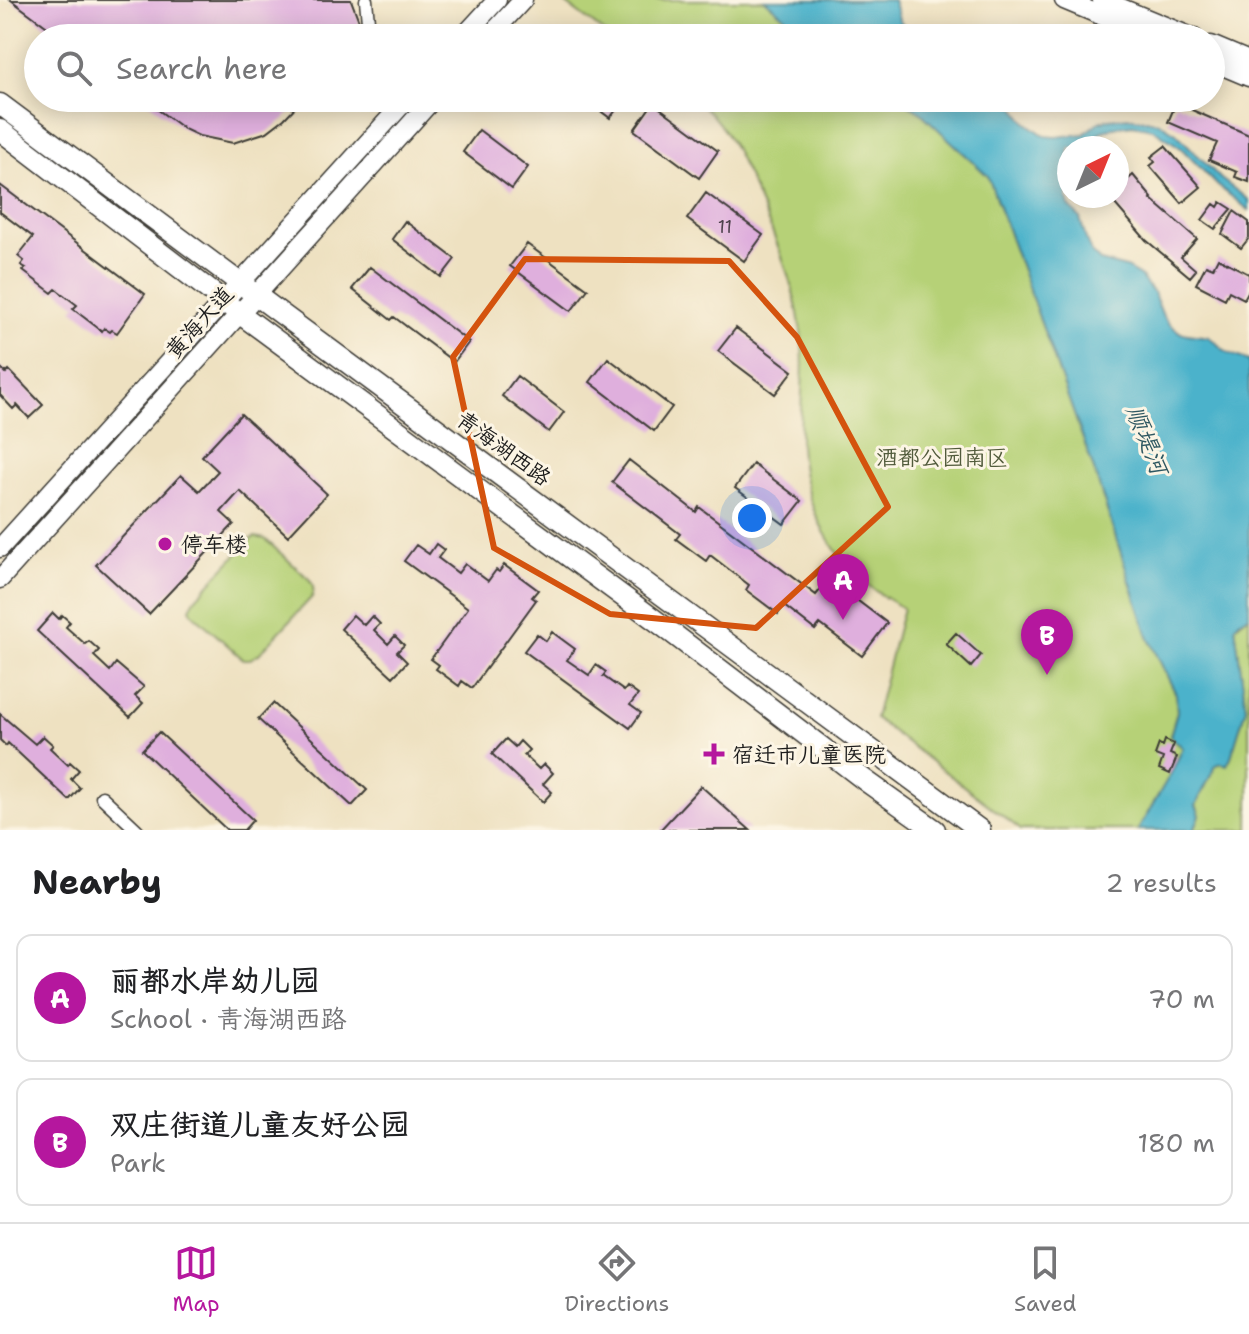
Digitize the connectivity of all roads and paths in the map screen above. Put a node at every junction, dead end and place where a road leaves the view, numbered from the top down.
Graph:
1 (366, 0) edge
2 (497, 0) edge
3 (523, 0) edge
4 (1064, 0) edge
5 (1102, 0) edge
6 (368, 24) edge
7 (475, 24) edge
8 (501, 24) edge
9 (1121, 24) edge
10 (1160, 24) edge
11 (1225, 51) edge
12 (1249, 61) edge
13 (1225, 67) edge
14 (1249, 77) edge
15 (0, 104) edge
16 (392, 112) edge
17 (421, 112) edge
18 (0, 130) edge
19 (239, 282) junction
20 (256, 295) junction
21 (231, 307) junction
22 (0, 548) edge
23 (0, 579) edge
24 (102, 797) dead end
25 (137, 830) edge
26 (935, 830) edge
27 (980, 830) edge

1 - 6 street
2 - 7 street
3 - 8 street
4 - 9 street
5 - 10 street
11 - 12 street
13 - 14 street
15 - 19 main road, 青海湖西路
16 - 19 street, 黄海大道
17 - 20 street, 黄海大道
18 - 21 main road
19 - 20 main road, 青海湖西路
19 - 21 street, 黄海大道
20 - 21 street, 黄海大道
20 - 27 main road, 青海湖西路
21 - 22 street, 黄海大道
21 - 23 street, 黄海大道
21 - 26 main road
24 - 25 street

